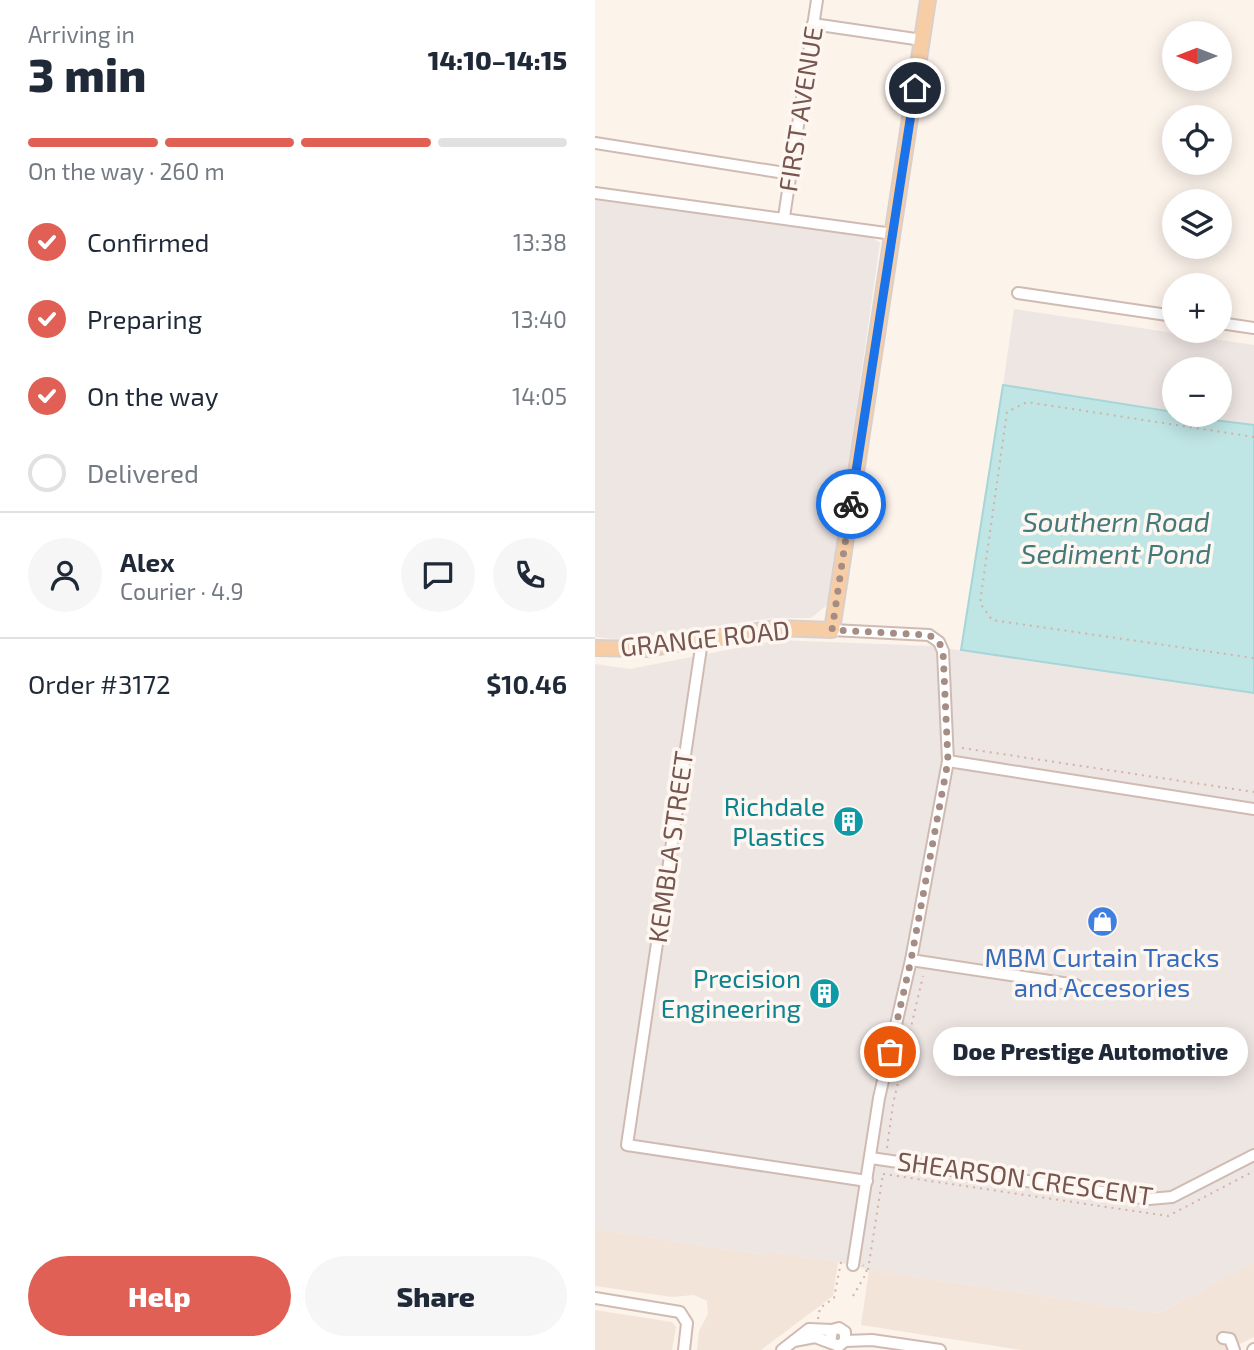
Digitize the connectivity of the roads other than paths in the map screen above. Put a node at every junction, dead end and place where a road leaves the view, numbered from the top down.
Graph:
1 (817, 0) edge
2 (928, 0) edge
3 (813, 24) junction
4 (922, 40) junction
5 (595, 143) edge
6 (791, 173) junction
7 (595, 193) edge
8 (784, 217) junction
9 (893, 234) junction
10 (1018, 293) dead end
11 (1162, 314) edge
12 (1232, 325) edge
13 (1254, 328) edge
14 (832, 630) junction
15 (702, 641) junction
16 (595, 648) edge
17 (948, 761) junction
18 (1254, 809) edge
19 (911, 960) junction
20 (1076, 985) dead end
21 (1254, 1155) edge
22 (871, 1158) junction
23 (867, 1181) junction
24 (854, 1264) road end
25 (595, 1298) edge
26 (1223, 1338) dead end
27 (794, 1341) junction
28 (839, 1342) edge
29 (684, 1350) edge
30 (782, 1350) edge
31 (940, 1350) edge
32 (1234, 1350) edge

1 - 3 street, FIRST AVENUE
2 - 4 main road
3 - 4 street
3 - 6 street, FIRST AVENUE
4 - 9 main road
5 - 6 street
6 - 8 street, FIRST AVENUE
7 - 8 street
8 - 9 street
9 - 14 main road
10 - 11 street
12 - 13 street
14 - 15 main road, GRANGE ROAD
14 - 17 street, GRANGE ROAD
15 - 16 main road, GRANGE ROAD
15 - 23 street, KEMBLA STREET
17 - 18 street
17 - 19 street
19 - 20 street
19 - 22 street
21 - 22 street, SHEARSON CRESCENT
22 - 23 street
23 - 24 street
25 - 29 street
26 - 32 street
27 - 28 street
27 - 28 street
27 - 30 street
28 - 31 street

